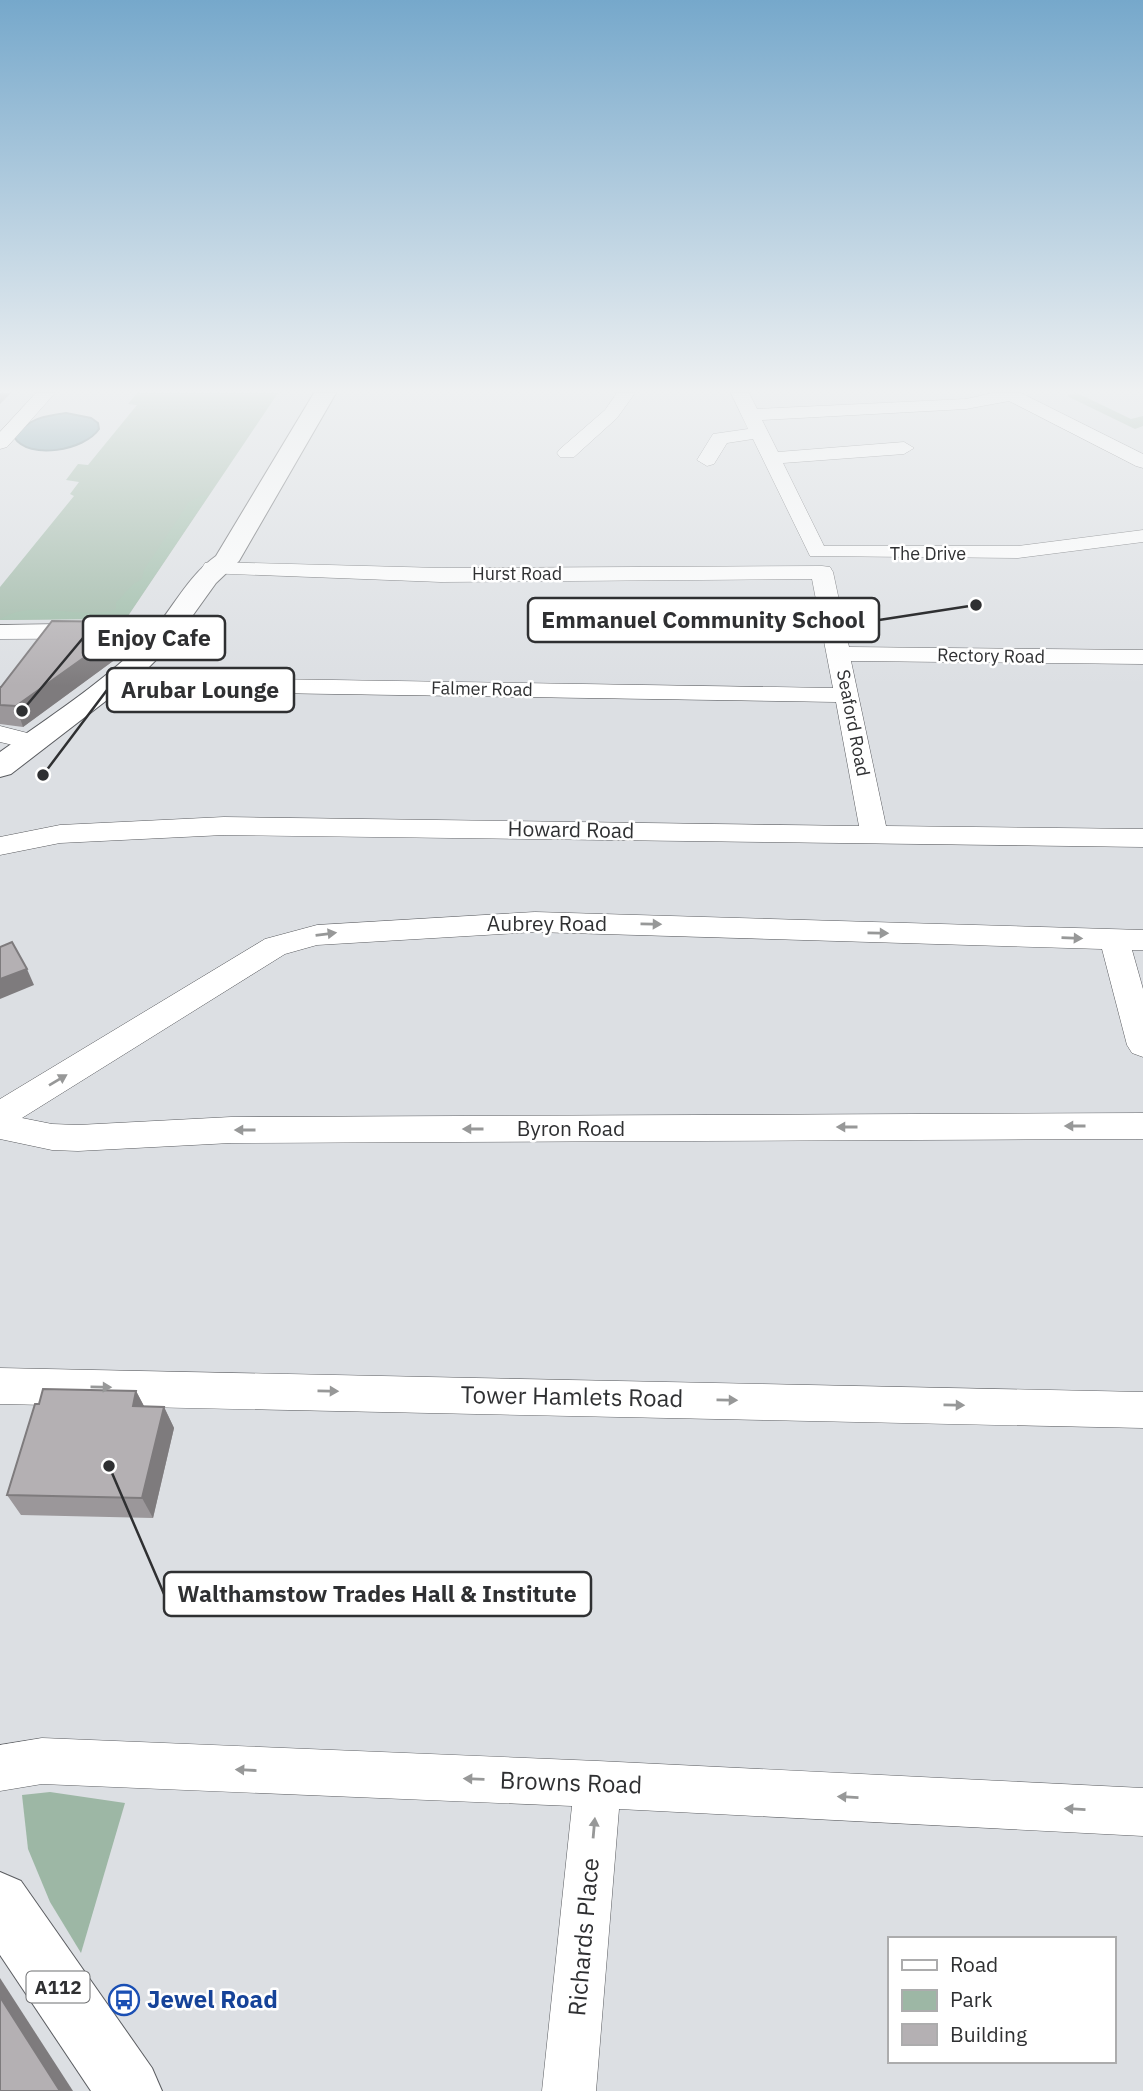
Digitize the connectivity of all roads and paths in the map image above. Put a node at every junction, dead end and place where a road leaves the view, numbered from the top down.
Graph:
1 (250, 491) edge
2 (267, 491) edge
3 (787, 491) edge
4 (1143, 536) edge
5 (213, 568) junction
6 (822, 572) joint
7 (0, 632) edge
8 (168, 633) junction
9 (839, 654) junction
10 (1143, 657) edge
11 (118, 678) junction
12 (847, 695) junction
13 (0, 734) edge
14 (34, 742) junction
15 (0, 767) edge
16 (874, 833) junction
17 (1143, 838) edge
18 (0, 846) edge
19 (1129, 941) edge
20 (1143, 1045) edge
21 (0, 1115) edge
22 (0, 1126) edge
23 (1143, 1126) edge
24 (16, 1386) edge
25 (1143, 1410) edge
26 (0, 1768) edge
27 (598, 1784) junction
28 (1143, 1812) edge
29 (0, 1902) edge
30 (129, 2091) edge
31 (569, 2091) edge

1 - 5 main road
2 - 5 main road
3 - 4 street, The Drive
5 - 6 street, Hurst Road
5 - 8 main road
6 - 9 street, Seaford Road
7 - 8 street
8 - 11 main road
9 - 10 street, Rectory Road
9 - 12 street, Seaford Road
11 - 12 street, Falmer Road
11 - 14 main road
12 - 16 street, Seaford Road
13 - 14 street
14 - 15 main road
16 - 17 street, Howard Road
16 - 18 street, Howard Road
19 - 20 street
21 -> 19 street, Aubrey Road
23 -> 22 street, Byron Road
24 -> 25 street, Tower Hamlets Road
27 -> 26 street, Browns Road
28 -> 27 street, Browns Road
31 -> 27 street, Richards Place
29 - 30 main road, A112

